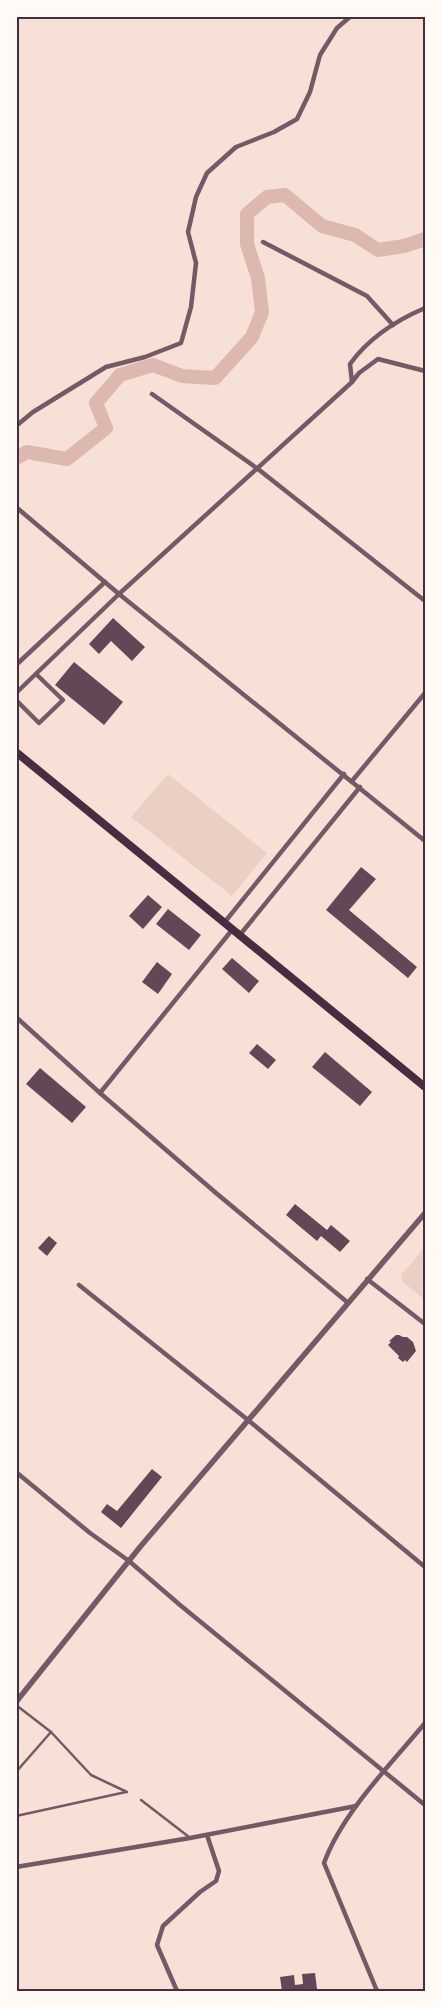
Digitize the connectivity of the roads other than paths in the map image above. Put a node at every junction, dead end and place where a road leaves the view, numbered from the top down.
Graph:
1 (351, 16) edge
2 (263, 242) dead end
3 (425, 308) edge
4 (393, 325) junction
5 (425, 371) edge
6 (352, 382) junction
7 (152, 394) dead end
8 (16, 426) edge
9 (258, 469) junction
10 (16, 507) edge
11 (105, 582) junction
12 (119, 594) junction
13 (425, 601) edge
14 (16, 665) edge
15 (36, 674) junction
16 (16, 692) edge
17 (425, 692) edge
18 (16, 700) edge
19 (16, 752) edge
20 (344, 774) junction
21 (352, 781) junction
22 (360, 788) junction
23 (425, 841) edge
24 (224, 923) junction
25 (232, 930) junction
26 (239, 936) junction
27 (16, 1017) edge
28 (425, 1087) edge
29 (100, 1093) junction
30 (425, 1213) edge
31 (367, 1279) junction
32 (79, 1286) dead end
33 (347, 1302) junction
34 (425, 1324) edge
35 (248, 1420) junction
36 (16, 1472) edge
37 (129, 1561) junction
38 (425, 1567) edge
39 (16, 1703) edge
40 (425, 1723) edge
41 (51, 1732) junction
42 (16, 1772) edge
43 (385, 1772) junction
44 (140, 1800) dead end
45 (425, 1805) edge
46 (356, 1806) junction
47 (16, 1816) edge
48 (207, 1835) junction
49 (190, 1838) junction
50 (16, 1867) edge
51 (177, 1991) edge
52 (377, 1991) edge

1 - 8 street
2 - 4 street
3 - 4 street
4 - 6 street
5 - 6 street
6 - 9 street
7 - 9 street
9 - 12 street
9 - 13 street
10 - 11 street
11 - 12 street
11 - 14 street
12 - 15 street
12 - 20 street
15 - 16 street
15 - 18 street
17 - 21 street
19 - 24 main road
20 - 21 street
20 - 24 street
21 - 22 street
22 - 23 street
22 - 26 street
24 - 25 main road
25 - 26 main road
25 - 29 street
26 - 28 main road
27 - 29 street
29 - 33 street
30 - 31 street
31 - 33 street
31 - 34 street
32 - 35 street
33 - 35 street
35 - 37 street
35 - 38 street
36 - 37 street
37 - 39 street
37 - 43 street
39 - 41 lane
40 - 43 street
41 - 42 lane
41 - 47 lane
43 - 45 street
43 - 46 street
44 - 49 lane
46 - 48 street
46 - 52 street
48 - 49 street
48 - 51 street
49 - 50 street

